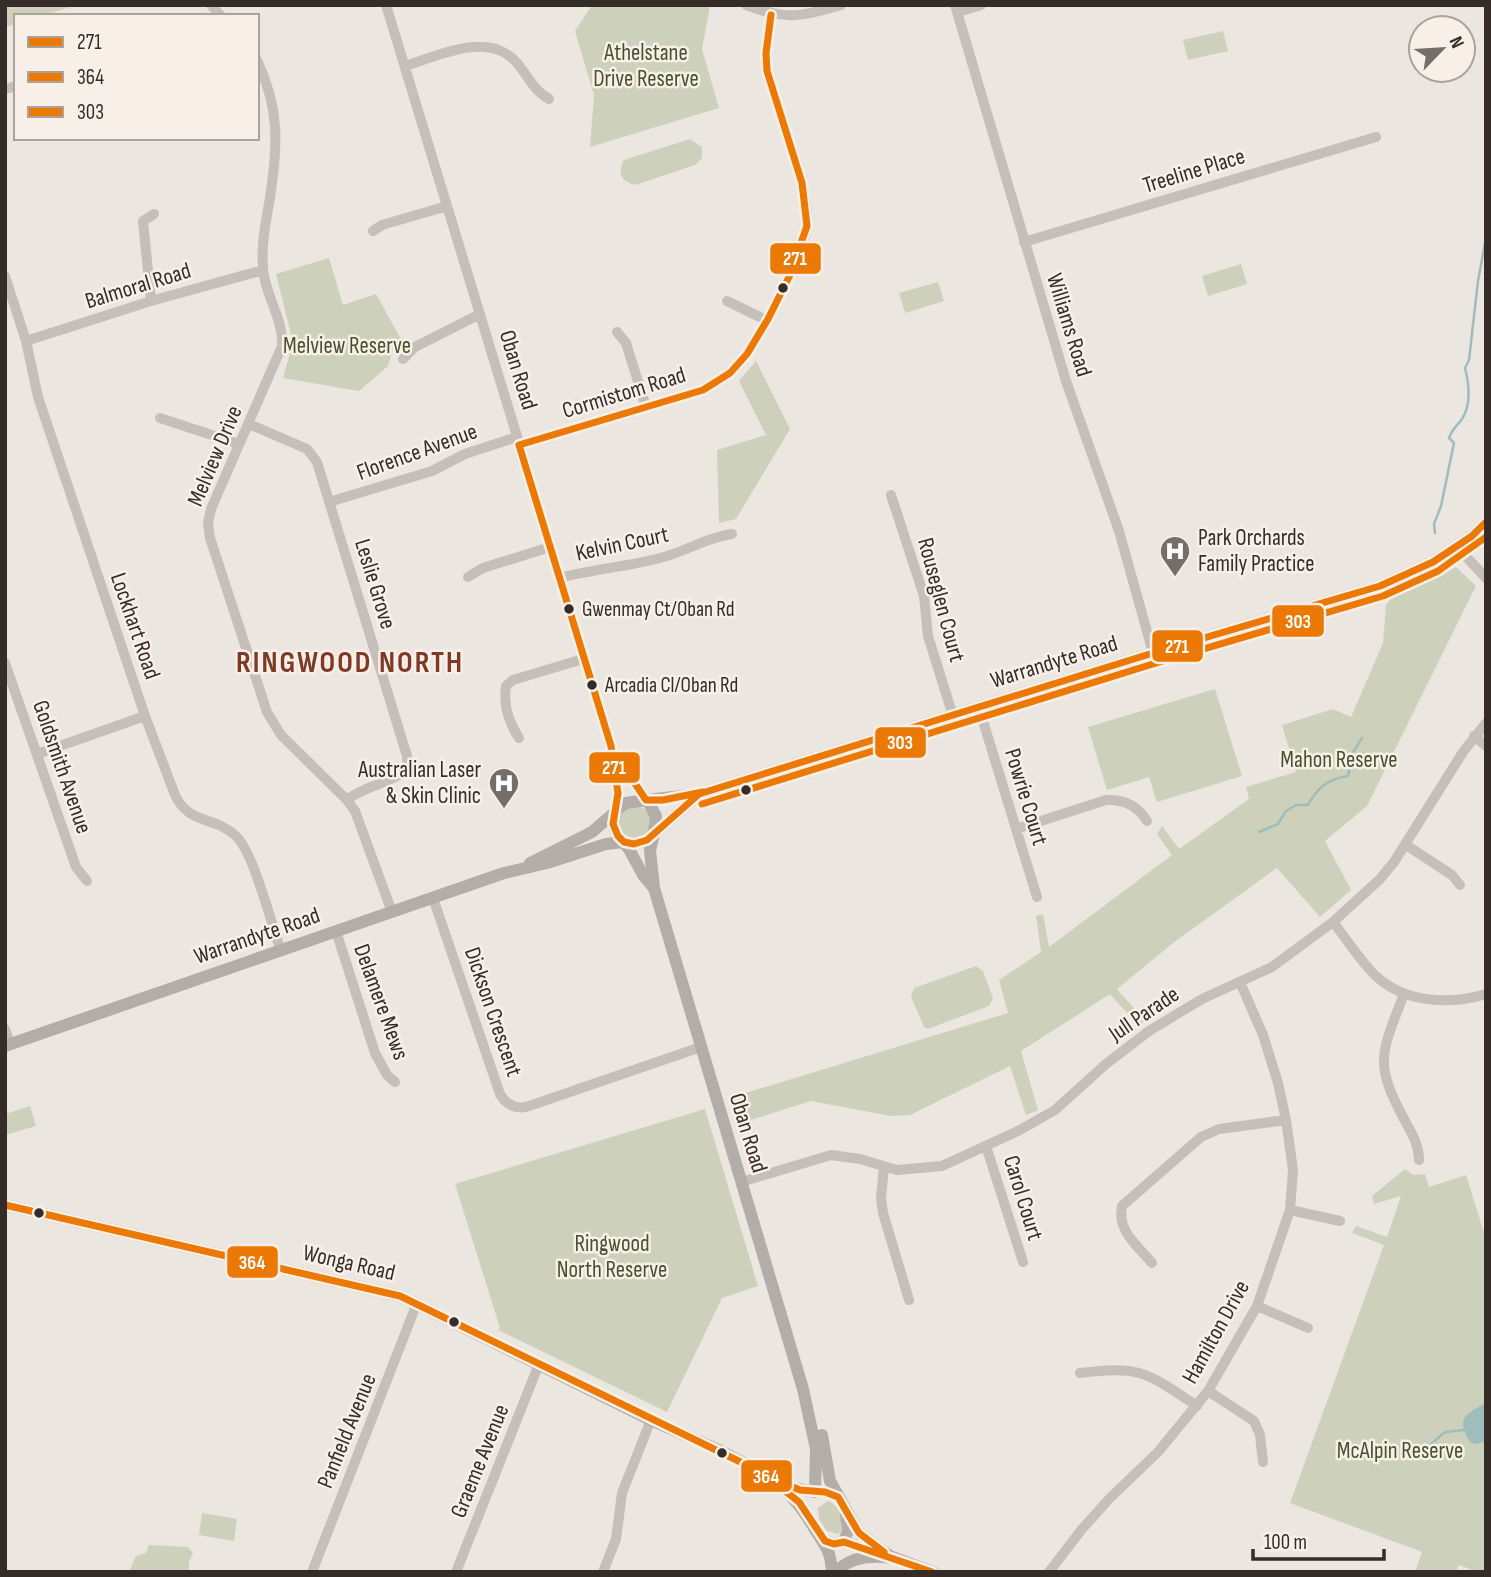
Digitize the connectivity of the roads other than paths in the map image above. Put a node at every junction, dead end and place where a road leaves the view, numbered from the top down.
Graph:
1 (386, 5) edge
2 (746, 5) edge
3 (841, 5) edge
4 (981, 5) edge
5 (957, 9) edge
6 (771, 15) junction
7 (259, 64) edge
8 (405, 66) junction
9 (549, 99) dead end
10 (1376, 137) dead end
11 (447, 206) junction
12 (154, 214) dead end
13 (373, 231) dead end
14 (1024, 242) junction
15 (263, 270) junction
16 (5, 276) edge
17 (151, 301) junction
18 (727, 301) dead end
19 (480, 314) junction
20 (766, 320) junction
21 (617, 332) dead end
22 (26, 341) junction
23 (403, 359) dead end
24 (646, 407) junction
25 (160, 418) dead end
26 (248, 424) junction
27 (518, 441) junction
28 (239, 444) junction
29 (891, 495) dead end
30 (329, 502) junction
31 (1486, 522) edge
32 (732, 534) dead end
33 (550, 547) junction
34 (1457, 547) junction
35 (468, 577) dead end
36 (559, 578) junction
37 (1486, 578) edge
38 (1153, 653) junction
39 (583, 659) junction
40 (5, 663) edge
41 (979, 708) junction
42 (145, 716) junction
43 (953, 716) junction
44 (1486, 723) edge
45 (1474, 737) junction
46 (519, 738) dead end
47 (611, 746) junction
48 (1486, 746) edge
49 (37, 754) junction
50 (699, 794) junction
51 (347, 800) junction
52 (646, 800) junction
53 (616, 811) junction
54 (1147, 821) dead end
55 (1016, 829) junction
56 (654, 833) junction
57 (624, 842) junction
58 (1406, 845) junction
59 (523, 867) junction
60 (87, 881) dead end
61 (1460, 885) dead end
62 (654, 888) junction
63 (1037, 897) dead end
64 (433, 898) junction
65 (392, 912) junction
66 (1333, 922) junction
67 (336, 931) junction
68 (281, 951) junction
69 (1240, 982) junction
70 (1404, 994) junction
71 (1486, 995) edge
72 (5, 1029) edge
73 (8, 1045) edge
74 (701, 1047) junction
75 (395, 1082) dead end
76 (1286, 1120) junction
77 (986, 1146) junction
78 (1419, 1160) dead end
79 (884, 1167) junction
80 (741, 1182) junction
81 (5, 1205) edge
82 (1290, 1210) junction
83 (1340, 1221) dead end
84 (1023, 1262) dead end
85 (1152, 1263) dead end
86 (909, 1300) dead end
87 (417, 1303) junction
88 (1257, 1306) junction
89 (1308, 1328) dead end
90 (538, 1364) junction
91 (1080, 1373) dead end
92 (803, 1389) junction
93 (1208, 1391) junction
94 (1197, 1406) junction
95 (651, 1420) junction
96 (1263, 1462) dead end
97 (817, 1472) junction
98 (772, 1478) junction
99 (815, 1492) junction
100 (839, 1498) junction
101 (824, 1540) junction
102 (843, 1543) junction
103 (894, 1557) junction
104 (838, 1570) edge
105 (312, 1572) edge
106 (456, 1572) edge
107 (603, 1572) edge
108 (933, 1572) edge
109 (1049, 1572) edge

1 - 8 street, Oban Road
2 - 6 street
3 - 6 street
4 - 5 street
5 - 14 street, Williams Road
6 - 20 street, Cormistom Road
7 - 15 street, Melview Drive
8 - 9 street
8 - 11 street, Oban Road
10 - 14 street, Treeline Place
11 - 13 street
11 - 19 street, Oban Road
12 - 17 street
14 - 38 street, Williams Road
15 - 17 street, Balmoral Road
15 - 26 street, Melview Drive
16 - 22 street, Lockhart Road
17 - 22 street, Balmoral Road
18 - 20 street
19 - 23 street
19 - 27 street, Oban Road
20 - 24 street, Cormistom Road
21 - 24 street
22 - 42 street, Lockhart Road
24 - 27 street, Cormistom Road
25 - 28 street
26 - 28 street, Melview Drive
26 - 30 street, Leslie Grove
27 - 30 street, Florence Avenue
27 - 33 street, Oban Road
28 - 51 street, Melview Drive
29 - 43 street, Rouseglen Court
30 - 51 street, Leslie Grove
31 - 34 main road, Warrandyte Road
32 - 36 street, Kelvin Court
33 - 35 street
33 - 36 street, Oban Road
34 - 37 street
34 - 38 main road, Warrandyte Road
36 - 39 street, Oban Road
38 - 41 main road, Warrandyte Road
39 - 46 street
39 - 47 street, Oban Road
40 - 49 street, Goldsmith Avenue
41 - 43 main road, Warrandyte Road
41 - 55 street, Powrie Court
42 - 49 street
42 - 68 street, Lockhart Road
43 - 50 main road, Warrandyte Road
44 - 45 street, Jull Parade
45 - 48 street
45 - 58 street, Jull Parade
47 - 52 street, Oban Road
47 - 53 street, Oban Road
49 - 60 street, Goldsmith Avenue
50 - 52 main road, Warrandyte Road
50 - 56 main road, Warrandyte Road
51 - 65 street, Melview Drive
52 - 53 main road
52 - 56 main road
53 - 57 main road
53 - 59 main road, Warrandyte Road
54 - 55 street
55 - 63 street, Powrie Court
56 - 57 main road
56 - 62 main road, Oban Road
57 - 59 main road, Warrandyte Road
57 - 62 main road, Oban Road
58 - 61 street
58 - 66 street, Jull Parade
59 - 64 main road, Warrandyte Road
62 - 74 main road, Oban Road
64 - 65 main road, Warrandyte Road
64 - 74 street, Dickson Crescent
65 - 67 main road, Warrandyte Road
66 - 69 street, Jull Parade
66 - 70 street
67 - 68 main road, Warrandyte Road
67 - 75 street, Delamere Mews
68 - 73 main road, Warrandyte Road
69 - 76 street, Hamilton Drive
69 - 77 street, Jull Parade
70 - 71 street
70 - 78 street
72 - 73 street
74 - 80 main road, Oban Road
76 - 82 street, Hamilton Drive
76 - 85 street
77 - 79 street, Jull Parade
77 - 84 street, Carol Court
79 - 80 street, Jull Parade
79 - 86 street
80 - 92 main road, Oban Road
81 - 87 main road, Wonga Road
82 - 83 street
82 - 88 street, Hamilton Drive
87 - 90 main road, Wonga Road
87 - 105 street, Panfield Avenue
88 - 89 street
88 - 93 street, Hamilton Drive
90 - 95 main road, Wonga Road
90 - 106 street, Graeme Avenue
91 - 94 street
92 - 97 main road, Oban Road
92 - 100 main road, Oban Road
93 - 94 street, Hamilton Drive
93 - 96 street
94 - 109 street, Hamilton Drive
95 - 98 main road, Wonga Road
95 - 107 street
97 - 98 main road
97 - 99 main road, Oban Road
98 - 99 main road, Wonga Road
98 - 101 main road
99 - 100 main road, Wonga Road
99 - 101 main road, Oban Road
100 - 102 main road
100 - 103 main road
101 - 102 main road
101 - 104 main road
102 - 103 main road
102 - 104 main road
103 - 104 main road
103 - 108 main road

